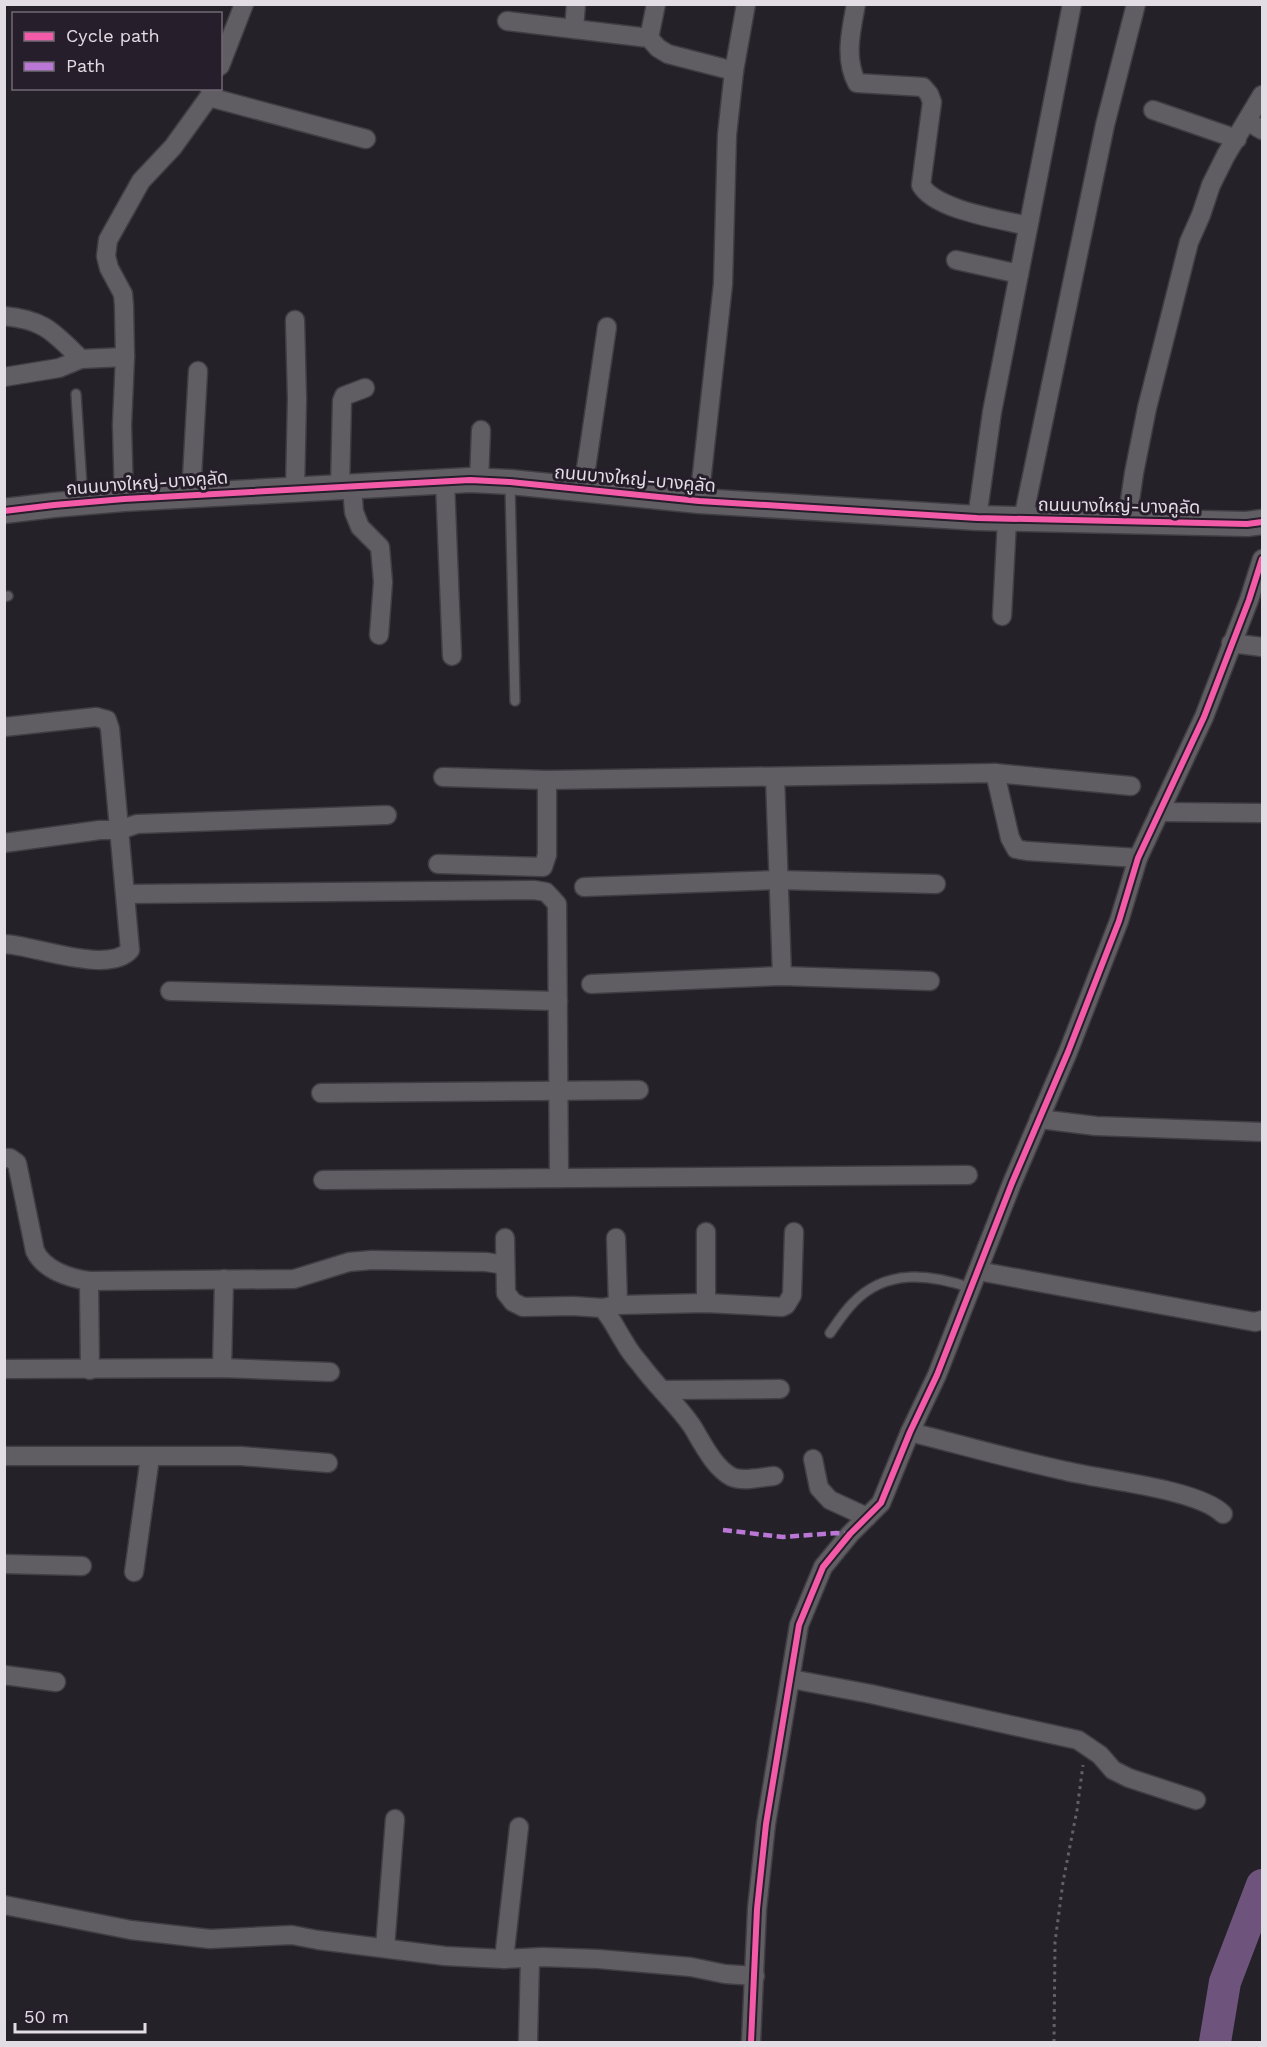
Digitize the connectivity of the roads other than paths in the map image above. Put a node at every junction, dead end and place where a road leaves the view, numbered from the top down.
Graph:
1 (576, 4) edge
2 (656, 4) edge
3 (746, 4) edge
4 (856, 4) edge
5 (1072, 4) edge
6 (1136, 4) edge
7 (242, 5) edge
8 (507, 21) dead end
9 (574, 29) junction
10 (649, 38) junction
11 (222, 60) edge
12 (734, 71) junction
13 (211, 93) edge
14 (1263, 95) edge
15 (1153, 110) dead end
16 (1246, 121) junction
17 (1263, 130) edge
18 (366, 139) dead end
19 (1237, 139) junction
20 (1028, 226) junction
21 (956, 260) dead end
22 (1019, 274) junction
23 (4, 316) edge
24 (295, 320) dead end
25 (607, 327) dead end
26 (125, 357) junction
27 (81, 359) junction
28 (198, 371) dead end
29 (4, 377) edge
30 (366, 388) dead end
31 (76, 394) dead end
32 (481, 430) dead end
33 (479, 481) junction
34 (445, 482) junction
35 (510, 482) junction
36 (346, 487) junction
37 (583, 489) junction
38 (295, 490) junction
39 (191, 495) junction
40 (124, 499) junction
41 (699, 501) junction
42 (83, 502) junction
43 (4, 511) edge
44 (977, 518) junction
45 (1015, 519) junction
46 (1127, 521) junction
47 (1263, 522) edge
48 (1263, 559) edge
49 (1002, 616) dead end
50 (379, 635) dead end
51 (1231, 643) junction
52 (1263, 647) edge
53 (453, 656) dead end
54 (515, 701) dead end
55 (4, 727) edge
56 (995, 773) junction
57 (443, 777) dead end
58 (776, 777) junction
59 (547, 780) junction
60 (1131, 786) dead end
61 (1159, 812) junction
62 (1263, 813) edge
63 (387, 815) dead end
64 (120, 830) junction
65 (4, 843) edge
66 (1138, 858) junction
67 (438, 864) dead end
68 (779, 880) junction
69 (936, 884) dead end
70 (584, 886) dead end
71 (126, 894) junction
72 (4, 944) edge
73 (782, 976) junction
74 (930, 981) dead end
75 (591, 984) dead end
76 (170, 991) dead end
77 (558, 1001) junction
78 (558, 1090) junction
79 (639, 1090) dead end
80 (321, 1093) dead end
81 (1039, 1119) junction
82 (1263, 1132) edge
83 (4, 1158) edge
84 (968, 1174) dead end
85 (559, 1178) junction
86 (323, 1180) dead end
87 (706, 1232) dead end
88 (794, 1232) dead end
89 (505, 1238) dead end
90 (616, 1238) dead end
91 (505, 1264) junction
92 (978, 1270) junction
93 (224, 1279) junction
94 (89, 1281) junction
95 (971, 1288) junction
96 (706, 1303) junction
97 (610, 1306) junction
98 (1263, 1320) edge
99 (830, 1333) dead end
100 (222, 1368) junction
101 (4, 1369) edge
102 (90, 1370) junction
103 (330, 1372) dead end
104 (780, 1389) dead end
105 (662, 1390) junction
106 (910, 1432) junction
107 (4, 1456) edge
108 (150, 1457) junction
109 (813, 1459) dead end
110 (328, 1463) dead end
111 (774, 1476) dead end
112 (1223, 1514) dead end
113 (867, 1517) junction
114 (4, 1564) edge
115 (82, 1566) dead end
116 (134, 1572) dead end
117 (4, 1675) edge
118 (791, 1679) junction
119 (56, 1682) dead end
120 (1196, 1800) dead end
121 (395, 1819) dead end
122 (519, 1827) dead end
123 (4, 1905) edge
124 (385, 1948) junction
125 (504, 1959) junction
126 (530, 1959) junction
127 (755, 1976) junction
128 (528, 2043) edge
129 (751, 2043) edge

1 - 9 street
2 - 10 street
3 - 12 street
4 - 20 street
5 - 20 street
6 - 45 street
7 - 11 street
8 - 9 street
9 - 10 street
10 - 12 street
12 - 41 street
13 - 18 street
13 - 26 street
14 - 16 street
15 - 19 street
16 - 17 street
16 - 19 street
19 - 46 street
20 - 22 street
21 - 22 street
22 - 44 street
23 - 27 street
24 - 38 street
25 - 37 street
26 - 27 street
26 - 40 street
27 - 29 street
28 - 39 street
30 - 36 street
31 - 42 lane
32 - 33 street
33 - 34 street, ถนนบางใหญ่-บางคูลัด
33 - 35 street, ถนนบางใหญ่-บางคูลัด
34 - 36 street, ถนนบางใหญ่-บางคูลัด
34 - 53 street
35 - 37 street, ถนนบางใหญ่-บางคูลัด
35 - 54 lane
36 - 38 street, ถนนบางใหญ่-บางคูลัด
36 - 50 street
37 - 41 street, ถนนบางใหญ่-บางคูลัด
38 - 39 street, ถนนบางใหญ่-บางคูลัด
39 - 40 street, ถนนบางใหญ่-บางคูลัด
40 - 42 street, ถนนบางใหญ่-บางคูลัด
41 - 44 street, ถนนบางใหญ่-บางคูลัด
42 - 43 street, ถนนบางใหญ่-บางคูลัด
44 - 45 street, ถนนบางใหญ่-บางคูลัด
45 - 46 street, ถนนบางใหญ่-บางคูลัด
45 - 49 street
46 - 47 street, ถนนบางใหญ่-บางคูลัด
48 - 51 street
51 - 52 street
51 - 61 street
55 - 64 street
56 - 58 street
56 - 60 street
56 - 66 street
57 - 59 street
58 - 59 street
58 - 68 street
59 - 67 street
61 - 62 street
61 - 66 street
63 - 64 street
64 - 65 street
64 - 71 street
66 - 81 street
68 - 69 street
68 - 70 street
68 - 73 street
71 - 72 street
71 - 77 street
73 - 74 street
73 - 75 street
76 - 77 street
77 - 78 street
78 - 79 street
78 - 80 street
78 - 85 street
81 - 82 street
81 - 92 street
83 - 94 street
84 - 85 street
85 - 86 street
87 - 96 street
88 - 96 street
89 - 91 street
90 - 97 street
91 - 93 street
91 - 97 street
92 - 95 street
92 - 98 street
93 - 94 street
93 - 100 street
94 - 102 street
95 - 99 lane
95 - 106 street
96 - 97 street
97 - 105 street
100 - 102 street
100 - 103 street
101 - 102 street
104 - 105 street
105 - 111 street
106 - 112 street
106 - 113 street
107 - 108 street
108 - 110 street
108 - 116 street
109 - 113 street
113 - 118 street
114 - 115 street
117 - 119 street
118 - 120 street
118 - 127 street
121 - 124 street
122 - 125 street
123 - 124 street
124 - 125 street
125 - 126 street
126 - 127 street
126 - 128 street
127 - 129 street

